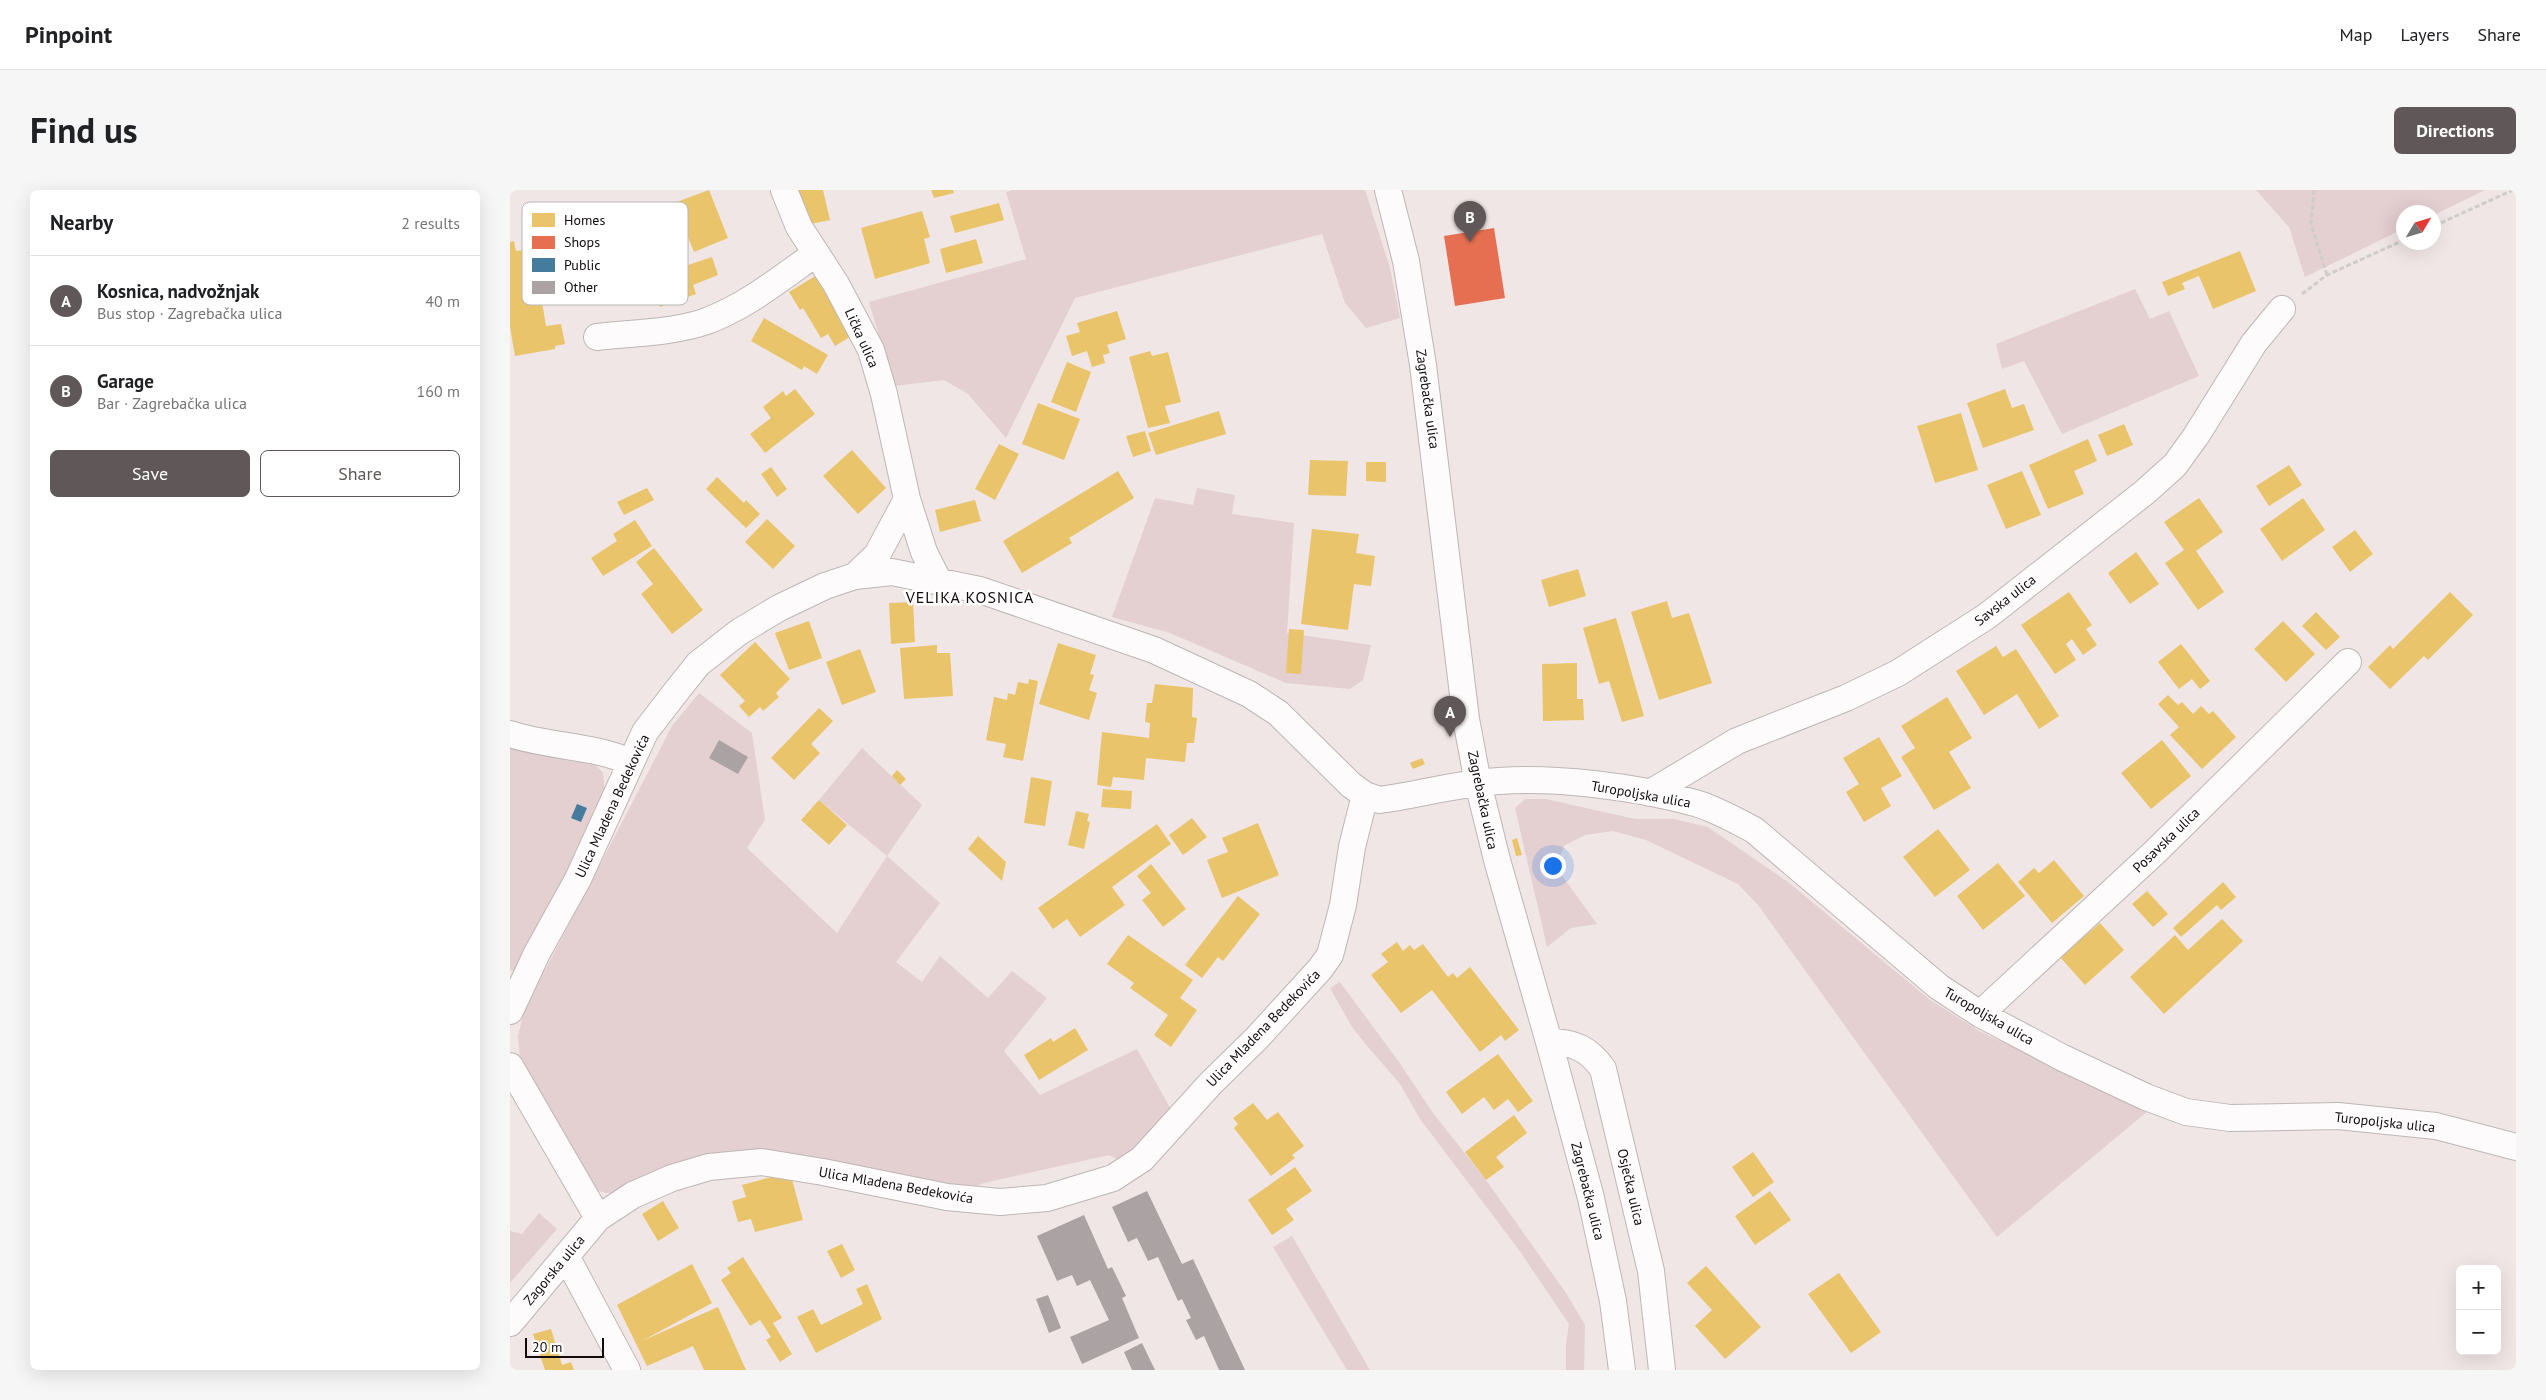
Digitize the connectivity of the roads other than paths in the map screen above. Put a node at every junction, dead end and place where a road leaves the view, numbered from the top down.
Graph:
1 (784, 190) edge
2 (1388, 190) edge
3 (815, 254) junction
4 (2282, 309) road end
5 (597, 337) dead end
6 (907, 499) junction
7 (855, 576) junction
8 (938, 580) junction
9 (2348, 662) dead end
10 (510, 734) edge
11 (630, 762) junction
12 (1478, 783) junction
13 (1650, 794) junction
14 (1365, 795) junction
15 (510, 1011) edge
16 (1980, 1014) junction
17 (1549, 1042) junction
18 (510, 1066) edge
19 (2516, 1147) edge
20 (598, 1218) junction
21 (566, 1256) junction
22 (510, 1323) edge
23 (627, 1370) edge
24 (1622, 1370) edge
25 (1662, 1370) edge

1 - 3 street, Lička ulica
2 - 12 street, Zagrebačka ulica
3 - 5 street
3 - 6 street, Lička ulica
4 - 13 street, Savska ulica
6 - 7 street
6 - 8 street, Lička ulica
7 - 8 street, Ulica Mladena Bedekovića
7 - 11 street, Ulica Mladena Bedekovića
8 - 14 street, Ulica Mladena Bedekovića
9 - 16 street, Posavska ulica
10 - 11 street
11 - 15 street, Ulica Mladena Bedekovića
12 - 13 street, Turopoljska ulica
12 - 14 street
12 - 17 street, Zagrebačka ulica
13 - 16 street, Turopoljska ulica
14 - 20 street, Ulica Mladena Bedekovića
16 - 19 street, Turopoljska ulica
17 - 24 street, Zagrebačka ulica
17 - 25 street, Osječka ulica
18 - 20 street
20 - 21 street, Zagorska ulica
21 - 22 street, Zagorska ulica
21 - 23 street

